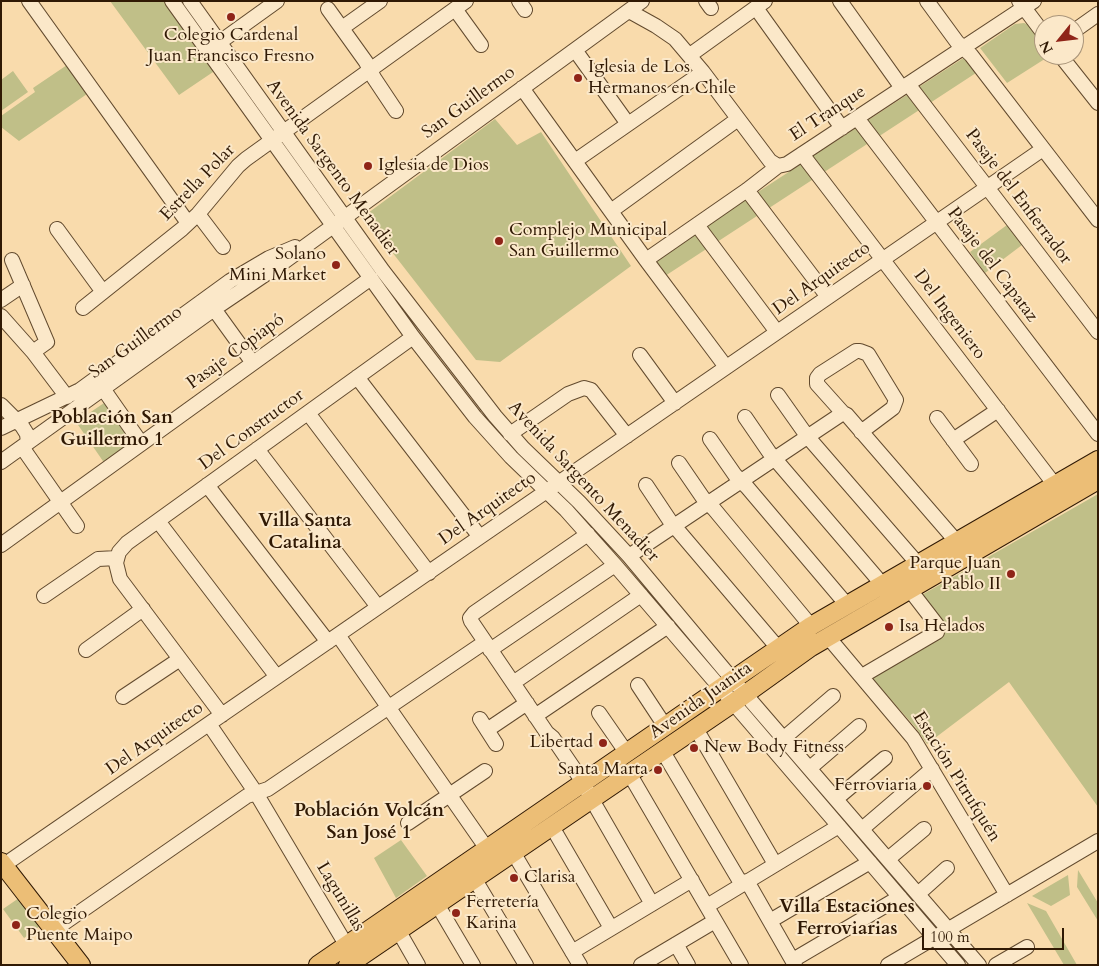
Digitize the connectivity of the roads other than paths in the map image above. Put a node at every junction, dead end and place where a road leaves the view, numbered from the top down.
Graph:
1 (29, 1) edge
2 (172, 1) edge
3 (190, 1) edge
4 (277, 1) edge
5 (380, 1) edge
6 (642, 1) edge
7 (840, 1) edge
8 (927, 1) edge
9 (760, 4) edge
10 (1025, 4) edge
11 (460, 5) edge
12 (328, 8) dead end
13 (629, 11) junction
14 (1098, 14) edge
15 (1034, 18) edge
16 (1084, 24) edge
17 (342, 28) junction
18 (220, 42) junction
19 (481, 45) dead end
20 (963, 48) junction
21 (574, 50) junction
22 (208, 51) junction
23 (690, 55) junction
24 (1069, 65) edge
25 (370, 70) junction
26 (703, 72) junction
27 (905, 86) junction
28 (522, 88) junction
29 (1096, 96) edge
30 (396, 111) dead end
31 (857, 118) junction
32 (738, 119) junction
33 (628, 124) junction
34 (842, 128) junction
35 (278, 136) junction
36 (1043, 149) junction
37 (802, 154) junction
38 (575, 162) junction
39 (778, 166) junction
40 (987, 187) junction
41 (746, 190) junction
42 (611, 211) junction
43 (193, 218) junction
44 (1098, 220) edge
45 (339, 221) junction
46 (936, 222) junction
47 (697, 225) junction
48 (57, 229) dead end
49 (318, 236) junction
50 (223, 247) dead end
51 (12, 260) dead end
52 (646, 260) junction
53 (883, 260) junction
54 (371, 278) junction
55 (23, 286) junction
56 (103, 292) junction
57 (828, 297) junction
58 (1, 300) edge
59 (83, 308) dead end
60 (214, 309) junction
61 (1, 316) edge
62 (777, 332) junction
63 (1098, 332) edge
64 (413, 337) junction
65 (33, 352) junction
66 (640, 355) dead end
67 (252, 363) junction
68 (726, 367) junction
69 (356, 377) junction
70 (104, 390) junction
71 (778, 394) dead end
72 (67, 397) junction
73 (675, 403) junction
74 (1, 404) edge
75 (998, 410) junction
76 (308, 413) junction
77 (843, 413) junction
78 (745, 416) dead end
79 (937, 418) dead end
80 (15, 420) junction
81 (1, 428) edge
82 (862, 432) junction
83 (510, 434) junction
84 (1098, 434) edge
85 (627, 436) junction
86 (807, 436) junction
87 (710, 439) dead end
88 (953, 440) junction
89 (141, 443) junction
90 (25, 445) junction
91 (257, 449) junction
92 (774, 458) junction
93 (1098, 460) edge
94 (1, 462) edge
95 (679, 462) dead end
96 (971, 464) dead end
97 (1098, 480) edge
98 (741, 481) junction
99 (559, 483) junction
100 (1055, 484) junction
101 (207, 485) junction
102 (646, 485) dead end
103 (546, 492) junction
104 (1065, 499) junction
105 (60, 502) junction
106 (708, 503) junction
107 (158, 521) junction
108 (78, 526) dead end
109 (674, 526) junction
110 (588, 534) junction
111 (480, 537) junction
112 (956, 542) junction
113 (1, 545) edge
114 (629, 556) junction
115 (117, 558) junction
116 (918, 564) junction
117 (615, 565) junction
118 (429, 572) junction
119 (882, 584) junction
120 (910, 590) junction
121 (641, 595) junction
122 (44, 596) dead end
123 (847, 605) junction
124 (378, 607) junction
125 (143, 610) junction
126 (668, 626) junction
127 (811, 626) junction
128 (828, 637) junction
129 (333, 639) junction
130 (488, 646) junction
131 (778, 648) junction
132 (86, 650) dead end
133 (180, 658) junction
134 (862, 676) junction
135 (277, 677) junction
136 (512, 683) junction
137 (727, 683) junction
138 (638, 685) dead end
139 (833, 696) dead end
140 (123, 697) dead end
141 (739, 698) junction
142 (527, 704) junction
143 (389, 707) junction
144 (599, 713) dead end
145 (222, 715) junction
146 (535, 716) junction
147 (209, 724) junction
148 (665, 726) junction
149 (859, 726) dead end
150 (695, 727) junction
151 (784, 738) junction
152 (496, 744) dead end
153 (662, 750) junction
154 (626, 752) junction
155 (885, 758) dead end
156 (810, 768) junction
157 (932, 769) junction
158 (485, 771) dead end
159 (629, 773) junction
160 (583, 782) junction
161 (256, 793) junction
162 (450, 795) junction
163 (591, 798) junction
164 (836, 799) junction
165 (408, 823) dead end
166 (552, 826) junction
167 (839, 826) junction
168 (862, 829) junction
169 (924, 829) dead end
170 (1098, 841) edge
171 (513, 852) junction
172 (492, 856) junction
173 (888, 859) junction
174 (870, 862) junction
175 (3, 864) edge
176 (776, 864) junction
177 (946, 868) dead end
178 (474, 878) junction
179 (692, 880) junction
180 (744, 883) junction
181 (918, 894) junction
182 (1007, 895) junction
183 (900, 897) junction
184 (437, 904) junction
185 (652, 904) junction
186 (706, 906) junction
187 (716, 921) junction
188 (770, 921) junction
189 (611, 928) junction
190 (948, 929) junction
191 (54, 930) junction
192 (398, 930) junction
193 (935, 937) junction
194 (676, 944) junction
195 (1027, 947) dead end
196 (572, 952) junction
197 (352, 959) edge
198 (794, 962) edge
199 (81, 965) edge
200 (318, 965) edge
201 (418, 965) edge
202 (473, 965) edge
203 (526, 965) edge
204 (580, 965) edge
205 (641, 965) edge
206 (688, 965) edge
207 (741, 965) edge
208 (888, 965) edge
209 (958, 965) edge
210 (978, 965) edge
211 (996, 965) edge

1 - 43 street
2 - 22 street, Avenida Sargento Menadier
3 - 18 street, Avenida Sargento Menadier
4 - 18 street
5 - 17 street
6 - 13 street, San Guillermo
7 - 27 street, Pasaje del Enfierrador
8 - 20 street
9 - 23 street
9 - 34 street
10 - 15 street
10 - 20 street, El Tranque
11 - 19 street
11 - 25 street, Estrella Polar
12 - 17 street
13 - 21 street, San Guillermo
13 - 23 street
14 - 16 street
17 - 25 street
18 - 22 street
18 - 35 street, Avenida Sargento Menadier
20 - 27 street, El Tranque
20 - 36 street
21 - 28 street, San Guillermo
21 - 33 street
22 - 35 street, Avenida Sargento Menadier
23 - 26 street
24 - 29 street
25 - 30 street
25 - 35 street, Estrella Polar
26 - 32 street
26 - 33 street
27 - 31 street, El Tranque
27 - 40 street, Pasaje del Enfierrador
28 - 38 street
28 - 45 street, San Guillermo
31 - 34 street, El Tranque
31 - 46 street, Pasaje del Capataz
32 - 39 street
32 - 42 street
33 - 38 street
34 - 37 street, El Tranque
35 - 43 street, Estrella Polar
35 - 45 street, Avenida Sargento Menadier
36 - 40 street, Del Arquitecto
36 - 44 street
37 - 39 street, El Tranque
37 - 53 street, Del Ingeniero
38 - 42 street
39 - 41 street, El Tranque
40 - 46 street, Del Arquitecto
40 - 63 street, Pasaje del Enfierrador
41 - 47 street, El Tranque
41 - 57 street
42 - 52 street
43 - 50 street
43 - 56 street, Estrella Polar
45 - 49 street, San Guillermo
45 - 54 street, Avenida Sargento Menadier
45 - 83 street, Avenida Sargento Menadier
46 - 53 street, Del Arquitecto
46 - 84 street, Pasaje del Capataz
47 - 52 street, El Tranque
47 - 62 street
48 - 56 street
49 - 60 street, San Guillermo
49 - 72 street, San Guillermo
51 - 55 street
52 - 68 street
53 - 57 street, Del Arquitecto
53 - 75 street, Del Ingeniero
54 - 64 street, Avenida Sargento Menadier
54 - 67 street, Pasaje Copiapó
55 - 58 street
55 - 65 street
56 - 59 street, Estrella Polar
57 - 62 street, Del Arquitecto
60 - 67 street
60 - 70 street, San Guillermo
61 - 65 street
62 - 68 street, Del Arquitecto
64 - 69 street, Del Constructor
64 - 103 street, Avenida Sargento Menadier
65 - 72 street
66 - 73 street
67 - 89 street, Pasaje Copiapó
68 - 73 street, Del Arquitecto
69 - 76 street, Del Constructor
69 - 111 street
70 - 89 street
70 - 90 street, San Guillermo
71 - 86 street
72 - 80 street, San Guillermo
73 - 85 street, Del Arquitecto
74 - 80 street
75 - 88 street
75 - 100 street, Del Ingeniero
76 - 91 street, Del Constructor
76 - 118 street
77 - 82 street
77 - 82 street
77 - 86 street
78 - 92 street
79 - 88 street
80 - 81 street, San Guillermo
80 - 90 street
82 - 112 street
83 - 85 street
83 - 99 street, Avenida Sargento Menadier
85 - 99 street, Del Arquitecto
86 - 92 street
86 - 116 street
87 - 98 street
88 - 96 street
89 - 105 street, Pasaje Copiapó
90 - 94 street, San Guillermo
90 - 105 street
91 - 101 street, Del Constructor
91 - 124 street
92 - 98 street
92 - 119 street
93 - 100 main road, Avenida Juanita
95 - 106 street
97 - 104 main road, Avenida Juanita
98 - 106 street
98 - 123 street
99 - 103 street, Del Arquitecto
99 - 114 street, Avenida Sargento Menadier
100 - 104 street, Del Ingeniero
100 - 112 main road, Avenida Juanita
101 - 107 street, Del Constructor
101 - 129 street
102 - 109 street
103 - 110 street, Avenida Sargento Menadier
103 - 111 street, Del Arquitecto
104 - 120 main road, Avenida Juanita
105 - 108 street
105 - 113 street, Pasaje Copiapó
106 - 109 street
106 - 127 street
107 - 115 street, Del Constructor
107 - 135 street
109 - 114 street
109 - 131 street
110 - 117 street, Avenida Sargento Menadier
110 - 130 street
111 - 118 street, Del Arquitecto
112 - 116 main road, Avenida Juanita
114 - 137 street, Avenida Sargento Menadier
115 - 122 street
115 - 125 street
116 - 119 main road, Avenida Juanita
117 - 121 street, Avenida Sargento Menadier
117 - 130 street
118 - 124 street, Del Arquitecto
119 - 123 main road, Avenida Juanita
120 - 128 main road, Avenida Juanita
120 - 134 street
121 - 126 street, Avenida Sargento Menadier
121 - 136 street
123 - 127 main road, Avenida Juanita
124 - 129 street, Del Arquitecto
125 - 132 street
125 - 133 street
126 - 137 street, Avenida Sargento Menadier
126 - 146 street
127 - 131 main road, Avenida Juanita
128 - 134 street, Estación Pitrufquén
128 - 141 main road, Avenida Juanita
129 - 135 street, Del Arquitecto
129 - 143 street
130 - 136 street
130 - 143 street
131 - 137 main road, Avenida Juanita
133 - 140 street
133 - 145 street
134 - 157 street, Estación Pitrufquén
135 - 145 street, Del Arquitecto
136 - 142 street
137 - 141 street, Avenida Sargento Menadier
137 - 148 main road, Avenida Juanita
138 - 148 street
139 - 151 street
141 - 150 main road, Avenida Juanita
141 - 151 street, Avenida Sargento Menadier
141 - 167 street, Avenida Sargento Menadier
142 - 146 street
142 - 152 street
143 - 161 street
143 - 162 street
144 - 154 street
145 - 147 street, Del Arquitecto
146 - 160 street
147 - 161 street, Lagunillas
147 - 175 street, Del Arquitecto
148 - 154 main road, Avenida Juanita
149 - 156 street
150 - 153 main road, Avenida Juanita
150 - 176 street
151 - 156 street, Avenida Sargento Menadier
153 - 159 main road, Avenida Juanita
153 - 180 street
154 - 160 main road, Avenida Juanita
155 - 164 street
156 - 164 street, Avenida Sargento Menadier
157 - 168 street
157 - 182 street, Estación Pitrufquén
158 - 162 street
159 - 163 main road, Avenida Juanita
159 - 179 street
160 - 163 street
160 - 172 main road, Avenida Juanita
161 - 191 street
161 - 197 street, Lagunillas
162 - 165 street
162 - 172 street
163 - 166 main road, Avenida Juanita
163 - 185 street
164 - 168 street, Avenida Sargento Menadier
166 - 171 main road, Avenida Juanita
166 - 189 street
167 - 174 street, Avenida Sargento Menadier
167 - 176 street
168 - 173 street, Avenida Sargento Menadier
169 - 173 street
170 - 182 street
171 - 172 main road, Avenida Juanita
171 - 196 street
172 - 178 main road, Avenida Juanita
172 - 197 main road, Avenida Juanita
173 - 181 street, Avenida Sargento Menadier
174 - 183 street, Avenida Sargento Menadier
174 - 188 street
175 - 191 main road
176 - 180 street
177 - 181 street
178 - 184 main road, Avenida Juanita
178 - 203 street
179 - 185 street
179 - 186 street
180 - 186 street
180 - 188 street
181 - 190 street, Avenida Sargento Menadier
182 - 190 street
183 - 193 street, Avenida Sargento Menadier
183 - 198 street
184 - 192 main road, Avenida Juanita
184 - 202 street
185 - 189 street
186 - 187 street
187 - 194 street
187 - 207 street
188 - 198 street
189 - 196 street
190 - 193 street
190 - 210 street, Avenida Sargento Menadier
191 - 199 main road
192 - 197 main road, Avenida Juanita
192 - 201 street
193 - 208 street
193 - 209 street, Avenida Sargento Menadier
194 - 205 street
194 - 206 street
195 - 211 street
196 - 204 street
197 - 200 main road, Avenida Juanita

